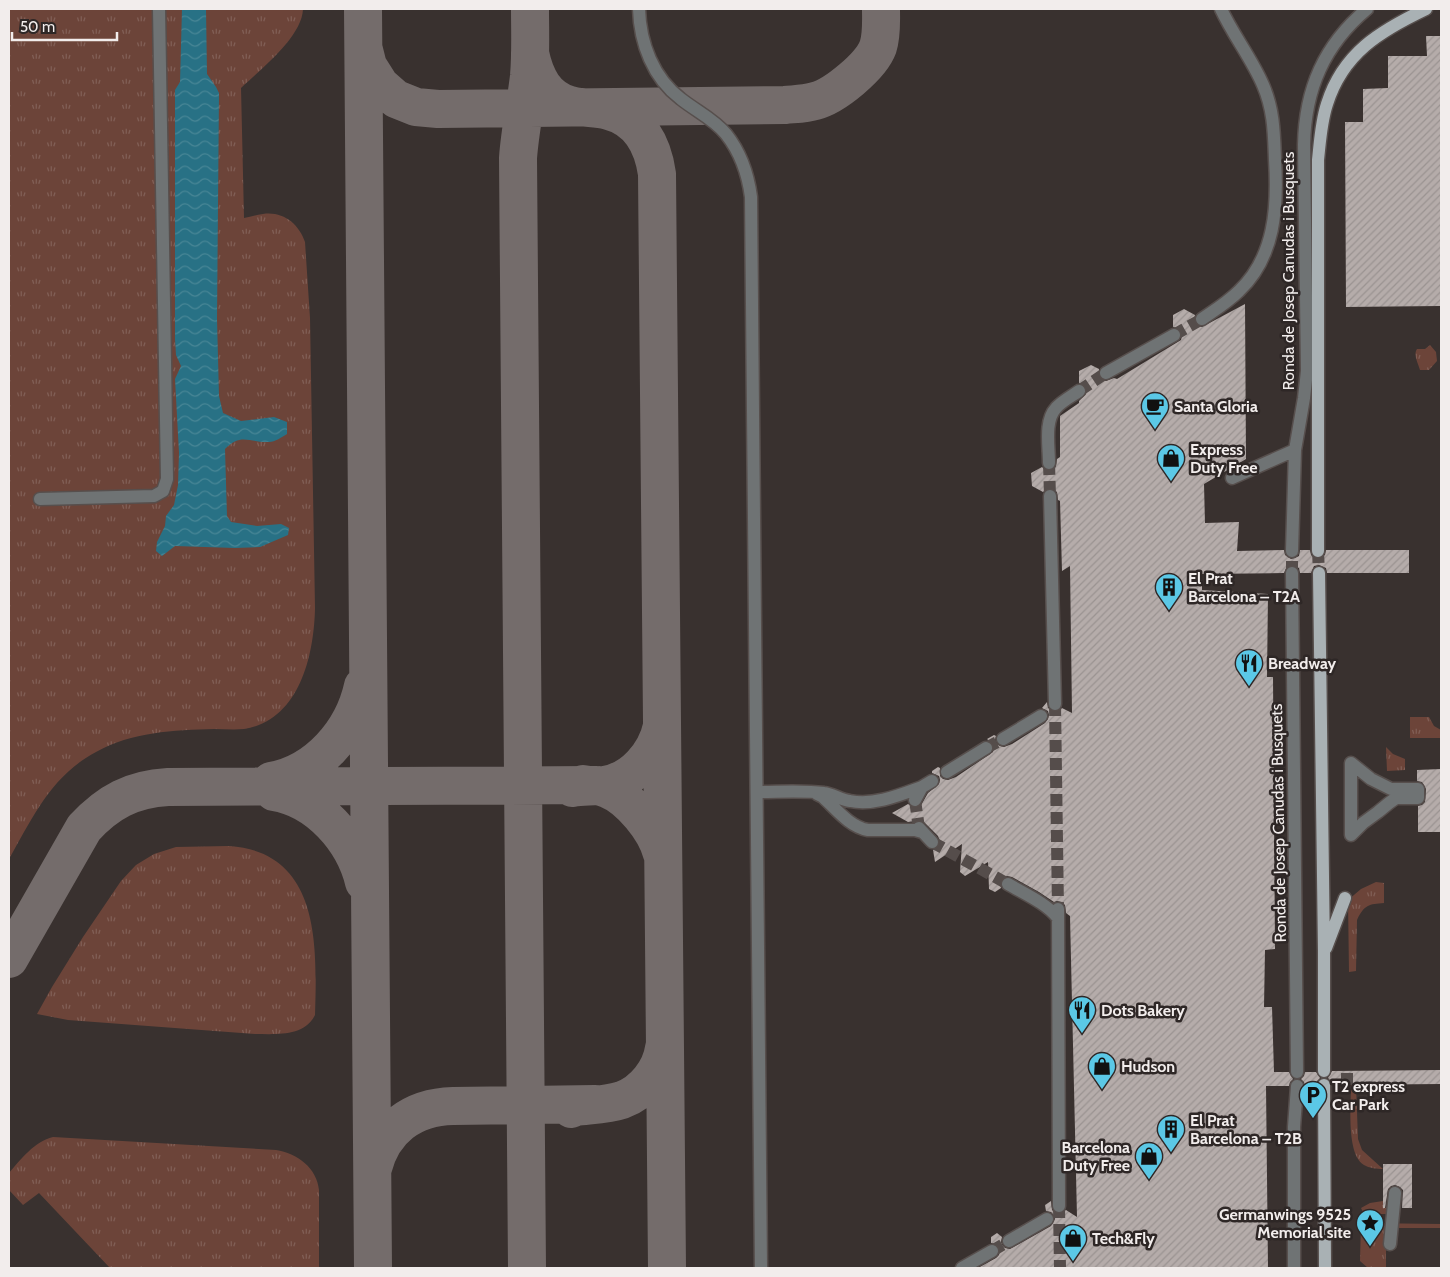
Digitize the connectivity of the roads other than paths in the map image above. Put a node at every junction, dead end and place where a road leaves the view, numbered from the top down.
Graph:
1 (159, 9) edge
2 (639, 9) edge
3 (1221, 9) edge
4 (1367, 9) edge
5 (1426, 9) edge
6 (1202, 319) tunnel mouth
7 (1174, 336) tunnel mouth
8 (1106, 373) tunnel mouth
9 (1079, 391) tunnel mouth
10 (1295, 450) junction
11 (1049, 463) tunnel mouth
12 (1232, 478) dead end
13 (1050, 496) tunnel mouth
14 (40, 499) dead end
15 (1292, 551) tunnel mouth
16 (1318, 551) tunnel mouth
17 (1292, 573) tunnel mouth
18 (1319, 573) tunnel mouth
19 (1055, 701) tunnel mouth
20 (1041, 716) dead end
21 (1003, 739) tunnel mouth
22 (986, 748) tunnel mouth
23 (1351, 763) joint
24 (947, 772) dead end
25 (758, 792) junction
26 (810, 792) junction
27 (915, 800) tunnel mouth
28 (932, 842) tunnel mouth
29 (1008, 884) tunnel mouth
30 (1345, 898) dead end
31 (1324, 952) junction
32 (1324, 1071) dead end
33 (1297, 1072) dead end
34 (1324, 1085) dead end
35 (1296, 1086) dead end
36 (1395, 1193) dead end
37 (1058, 1201) tunnel mouth
38 (1047, 1219) dead end
39 (1009, 1241) tunnel mouth
40 (1390, 1244) dead end
41 (992, 1251) tunnel mouth
42 (761, 1268) edge
43 (962, 1268) edge
44 (1294, 1268) edge
45 (1325, 1268) edge

1 - 14 street
2 - 25 street
3 - 6 street
4 - 10 street, Ronda de Josep Canudas i Busquets
5 - 16 main road, Ronda de Josep Canudas i Busquets
7 - 8 street
9 - 11 street
10 - 12 street
10 - 15 street, Ronda de Josep Canudas i Busquets
13 - 19 street
17 - 33 street, Ronda de Josep Canudas i Busquets
18 - 31 main road
20 - 21 street
22 - 24 street
23 - 23 street
25 - 26 street
25 - 42 street
26 - 27 street
26 - 28 street
29 - 37 street
30 - 31 main road
31 - 32 main road
34 - 45 main road
35 - 44 street
36 - 40 street
38 - 39 street
41 - 43 street

